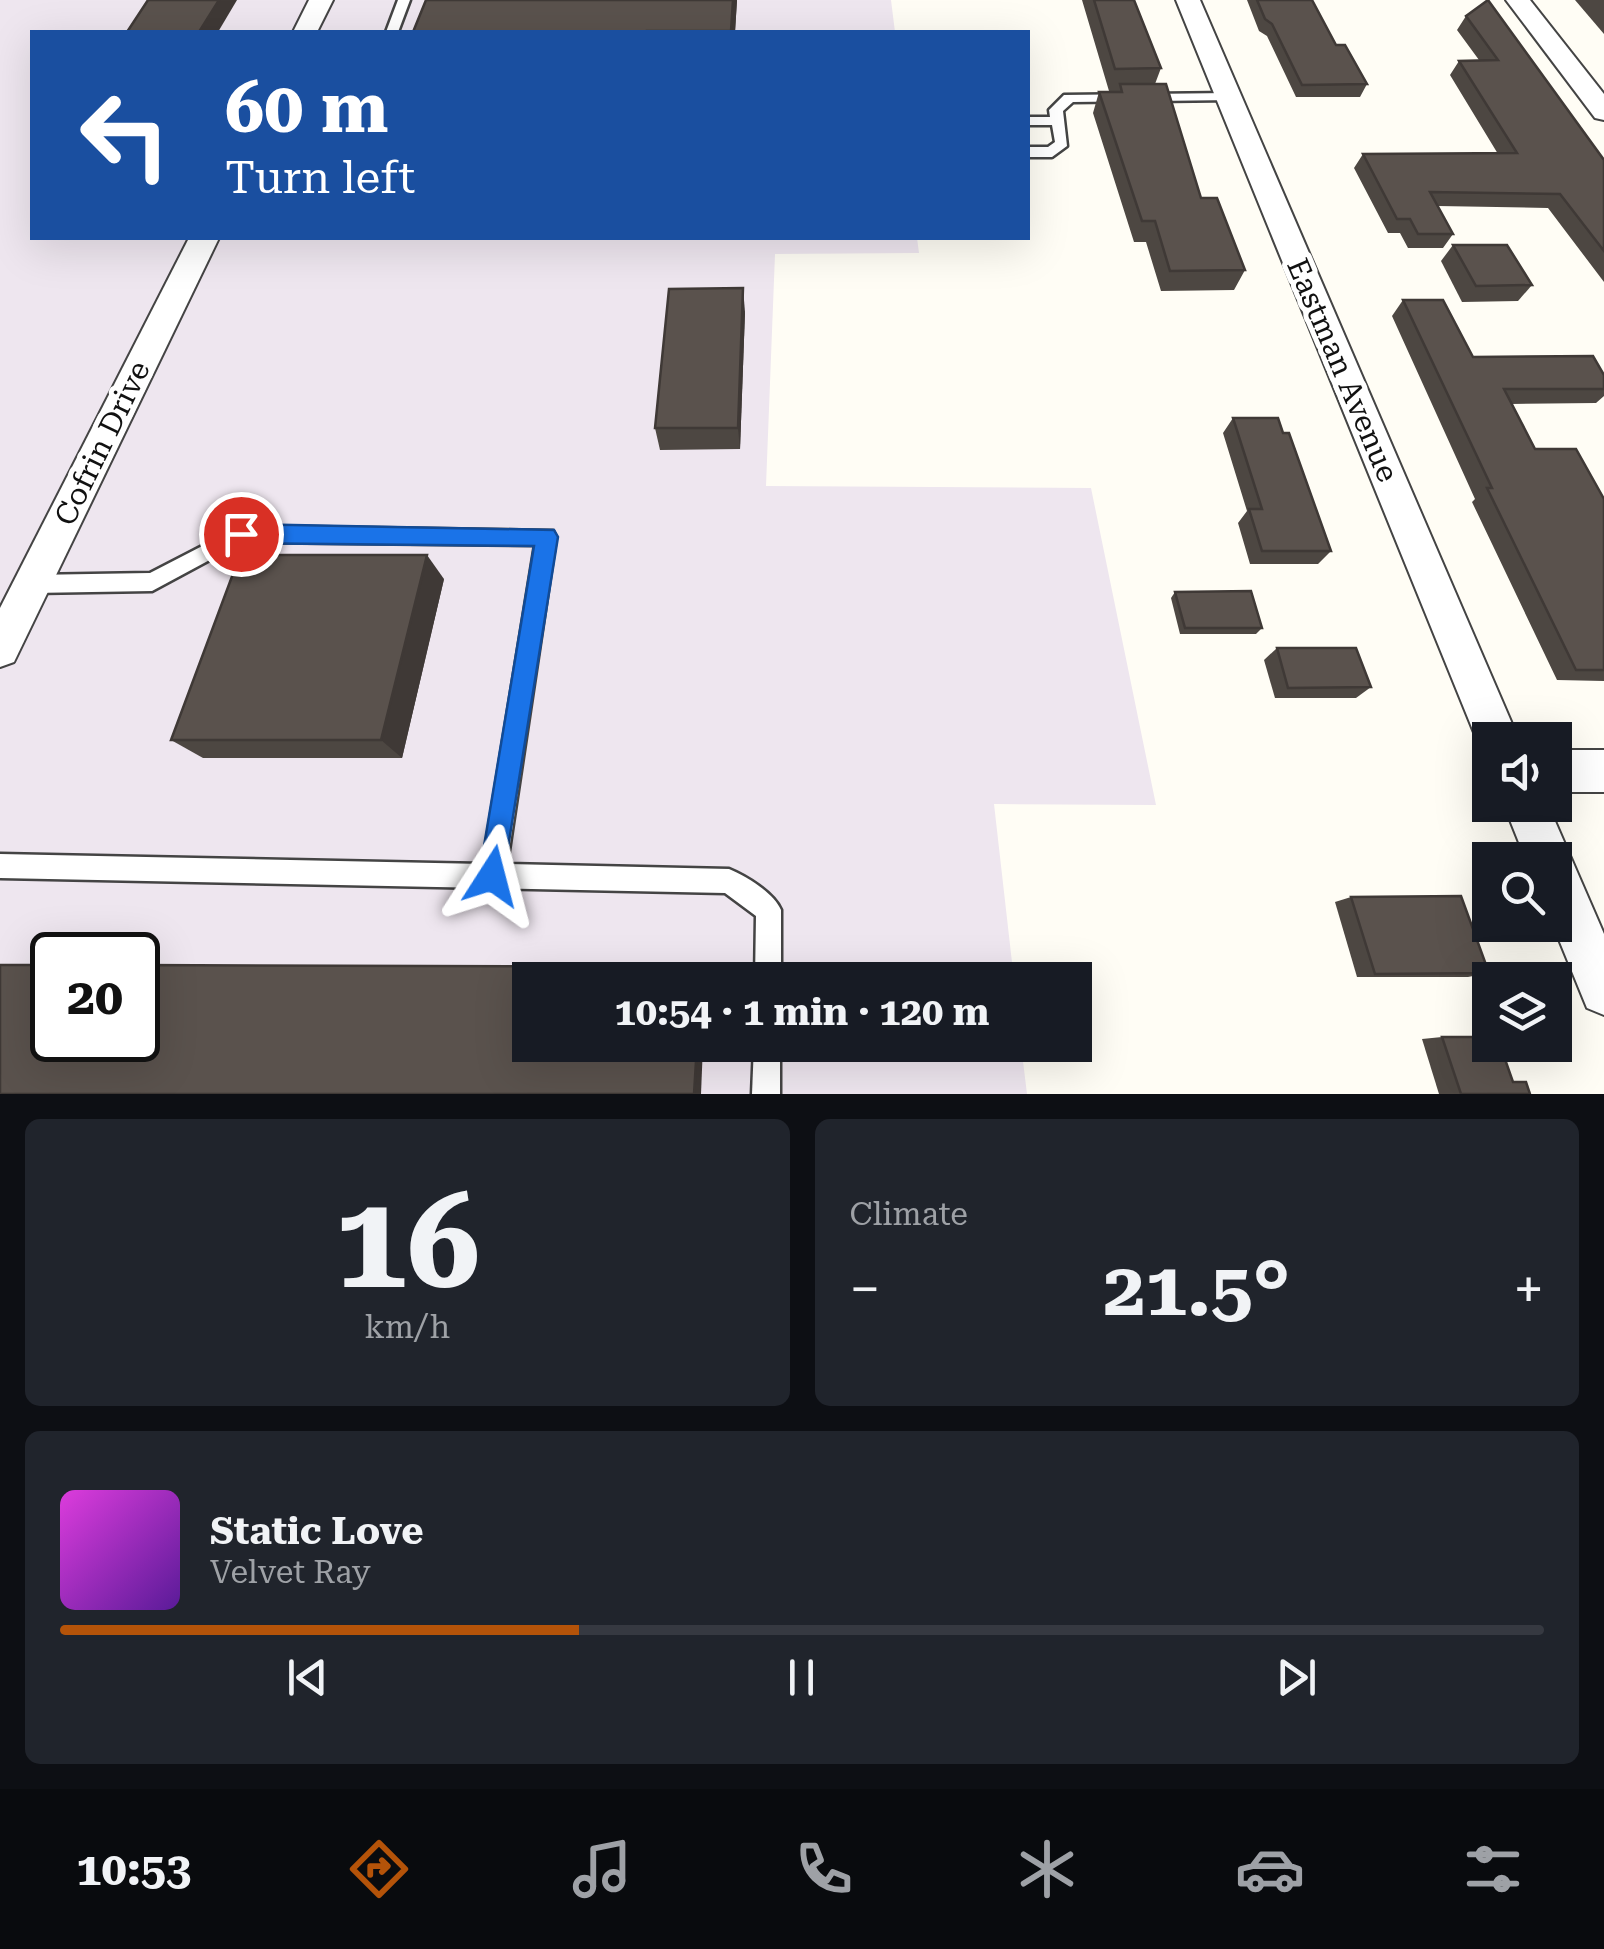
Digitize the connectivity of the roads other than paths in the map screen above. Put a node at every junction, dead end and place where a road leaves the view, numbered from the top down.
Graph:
1 (321, 0) edge
2 (404, 0) edge
3 (1188, 0) edge
4 (1518, 0) edge
5 (306, 30) edge
6 (393, 30) edge
7 (1228, 97) junction
8 (1604, 112) edge
9 (1030, 121) edge
10 (1058, 121) junction
11 (1030, 152) edge
12 (203, 240) edge
13 (32, 584) junction
14 (0, 648) edge
15 (1490, 722) edge
16 (1572, 771) edge
17 (1604, 771) edge
18 (0, 866) edge
19 (492, 876) junction
20 (1572, 915) edge
21 (768, 962) edge
22 (1604, 991) edge
23 (767, 1062) edge
24 (766, 1094) edge

1 - 5 street
2 - 6 lane
3 - 7 street, Eastman Avenue
4 - 8 street
7 - 10 lane
7 - 15 street, Eastman Avenue
9 - 10 lane
10 - 11 lane
12 - 13 street, Cofrin Drive
13 - 14 street, Cofrin Drive
13 - 19 lane
16 - 17 street
18 - 19 lane
19 - 21 lane
20 - 22 street
23 - 24 lane

